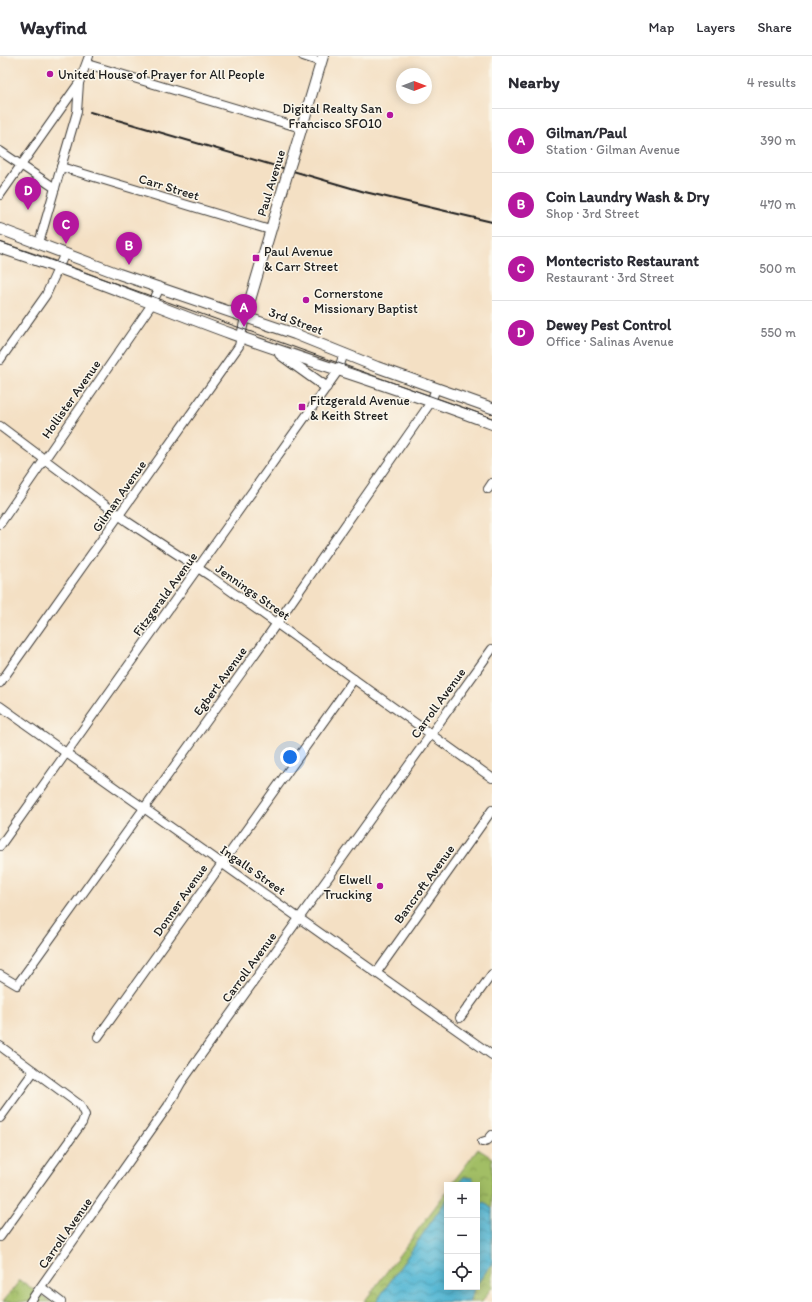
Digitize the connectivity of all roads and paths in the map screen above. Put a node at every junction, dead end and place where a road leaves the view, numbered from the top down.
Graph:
1 (303, 56) edge
2 (322, 59) edge
3 (88, 60) edge
4 (79, 83) junction
5 (301, 128) junction
6 (0, 151) edge
7 (21, 165) junction
8 (61, 168) junction
9 (55, 188) junction
10 (0, 195) edge
11 (0, 229) edge
12 (270, 230) junction
13 (39, 243) junction
14 (0, 248) edge
15 (65, 253) junction
16 (59, 269) junction
17 (160, 287) junction
18 (152, 304) junction
19 (245, 317) junction
20 (241, 337) junction
21 (271, 347) junction
22 (344, 353) junction
23 (0, 360) edge
24 (338, 371) junction
25 (326, 387) junction
26 (436, 388) junction
27 (431, 402) junction
28 (492, 408) edge
29 (492, 424) edge
30 (0, 426) edge
31 (44, 459) junction
32 (120, 515) junction
33 (0, 524) edge
34 (198, 569) junction
35 (275, 624) junction
36 (492, 649) edge
37 (354, 680) junction
38 (0, 683) edge
39 (0, 706) edge
40 (431, 734) junction
41 (67, 752) junction
42 (492, 778) edge
43 (144, 807) junction
44 (492, 810) edge
45 (0, 846) edge
46 (221, 862) junction
47 (299, 917) junction
48 (376, 972) junction
49 (492, 974) edge
50 (0, 975) edge
51 (460, 1018) dead end
52 (98, 1037) dead end
53 (0, 1046) edge
54 (492, 1055) edge
55 (34, 1071) junction
56 (0, 1118) edge
57 (0, 1237) edge
58 (41, 1287) junction
59 (30, 1302) edge
60 (61, 1302) edge

1 - 2 street
2 - 5 main road, Paul Avenue
3 - 4 street
3 - 5 street
4 - 7 street
4 - 8 street
5 - 12 main road, Paul Avenue, bridge
6 - 7 street
7 - 9 street
7 - 10 street
8 - 9 street
8 - 12 street, Carr Street
9 - 13 street
11 - 13 main road, 3rd Street
12 - 19 main road, Paul Avenue
13 - 15 main road, 3rd Street
14 - 16 main road
15 - 16 street
15 - 17 main road, 3rd Street
16 - 18 main road
16 - 23 street
17 - 18 street, Hollister Avenue
17 - 19 main road, 3rd Street
18 - 20 main road
18 - 31 street, Hollister Avenue
19 - 20 street, Gilman Avenue
19 - 22 main road, 3rd Street
20 - 21 main road
20 - 32 street, Gilman Avenue
21 - 24 main road
21 - 25 main road
22 - 24 street, Fitzgerald Avenue
22 - 26 main road, 3rd Street
24 - 25 street, Fitzgerald Avenue
24 - 27 main road
25 - 34 street, Fitzgerald Avenue
26 - 27 street, Egbert Avenue
26 - 28 main road, 3rd Street
27 - 29 main road
27 - 35 street, Egbert Avenue
30 - 31 street, Jennings Street
31 - 32 street, Jennings Street
31 - 33 street, Hollister Avenue
32 - 34 street, Jennings Street
32 - 38 street, Gilman Avenue
34 - 35 street, Jennings Street
34 - 41 street, Fitzgerald Avenue
35 - 37 street, Jennings Street
35 - 43 street, Egbert Avenue
36 - 40 street, Carroll Avenue
37 - 40 street, Jennings Street
37 - 46 street, Donner Avenue
39 - 41 street, Ingalls Street
40 - 42 street, Jennings Street
40 - 47 street, Carroll Avenue
41 - 43 street, Ingalls Street
41 - 45 street, Fitzgerald Avenue
43 - 46 street, Ingalls Street
43 - 50 street, Egbert Avenue
44 - 48 street, Bancroft Avenue
46 - 47 street, Ingalls Street
46 - 52 street, Donner Avenue
47 - 48 street, Ingalls Street
47 - 58 street, Carroll Avenue
48 - 54 street, Ingalls Street
49 - 51 street
53 - 55 street
55 - 56 street
55 - 57 street
58 - 59 street, Carroll Avenue
58 - 60 street

